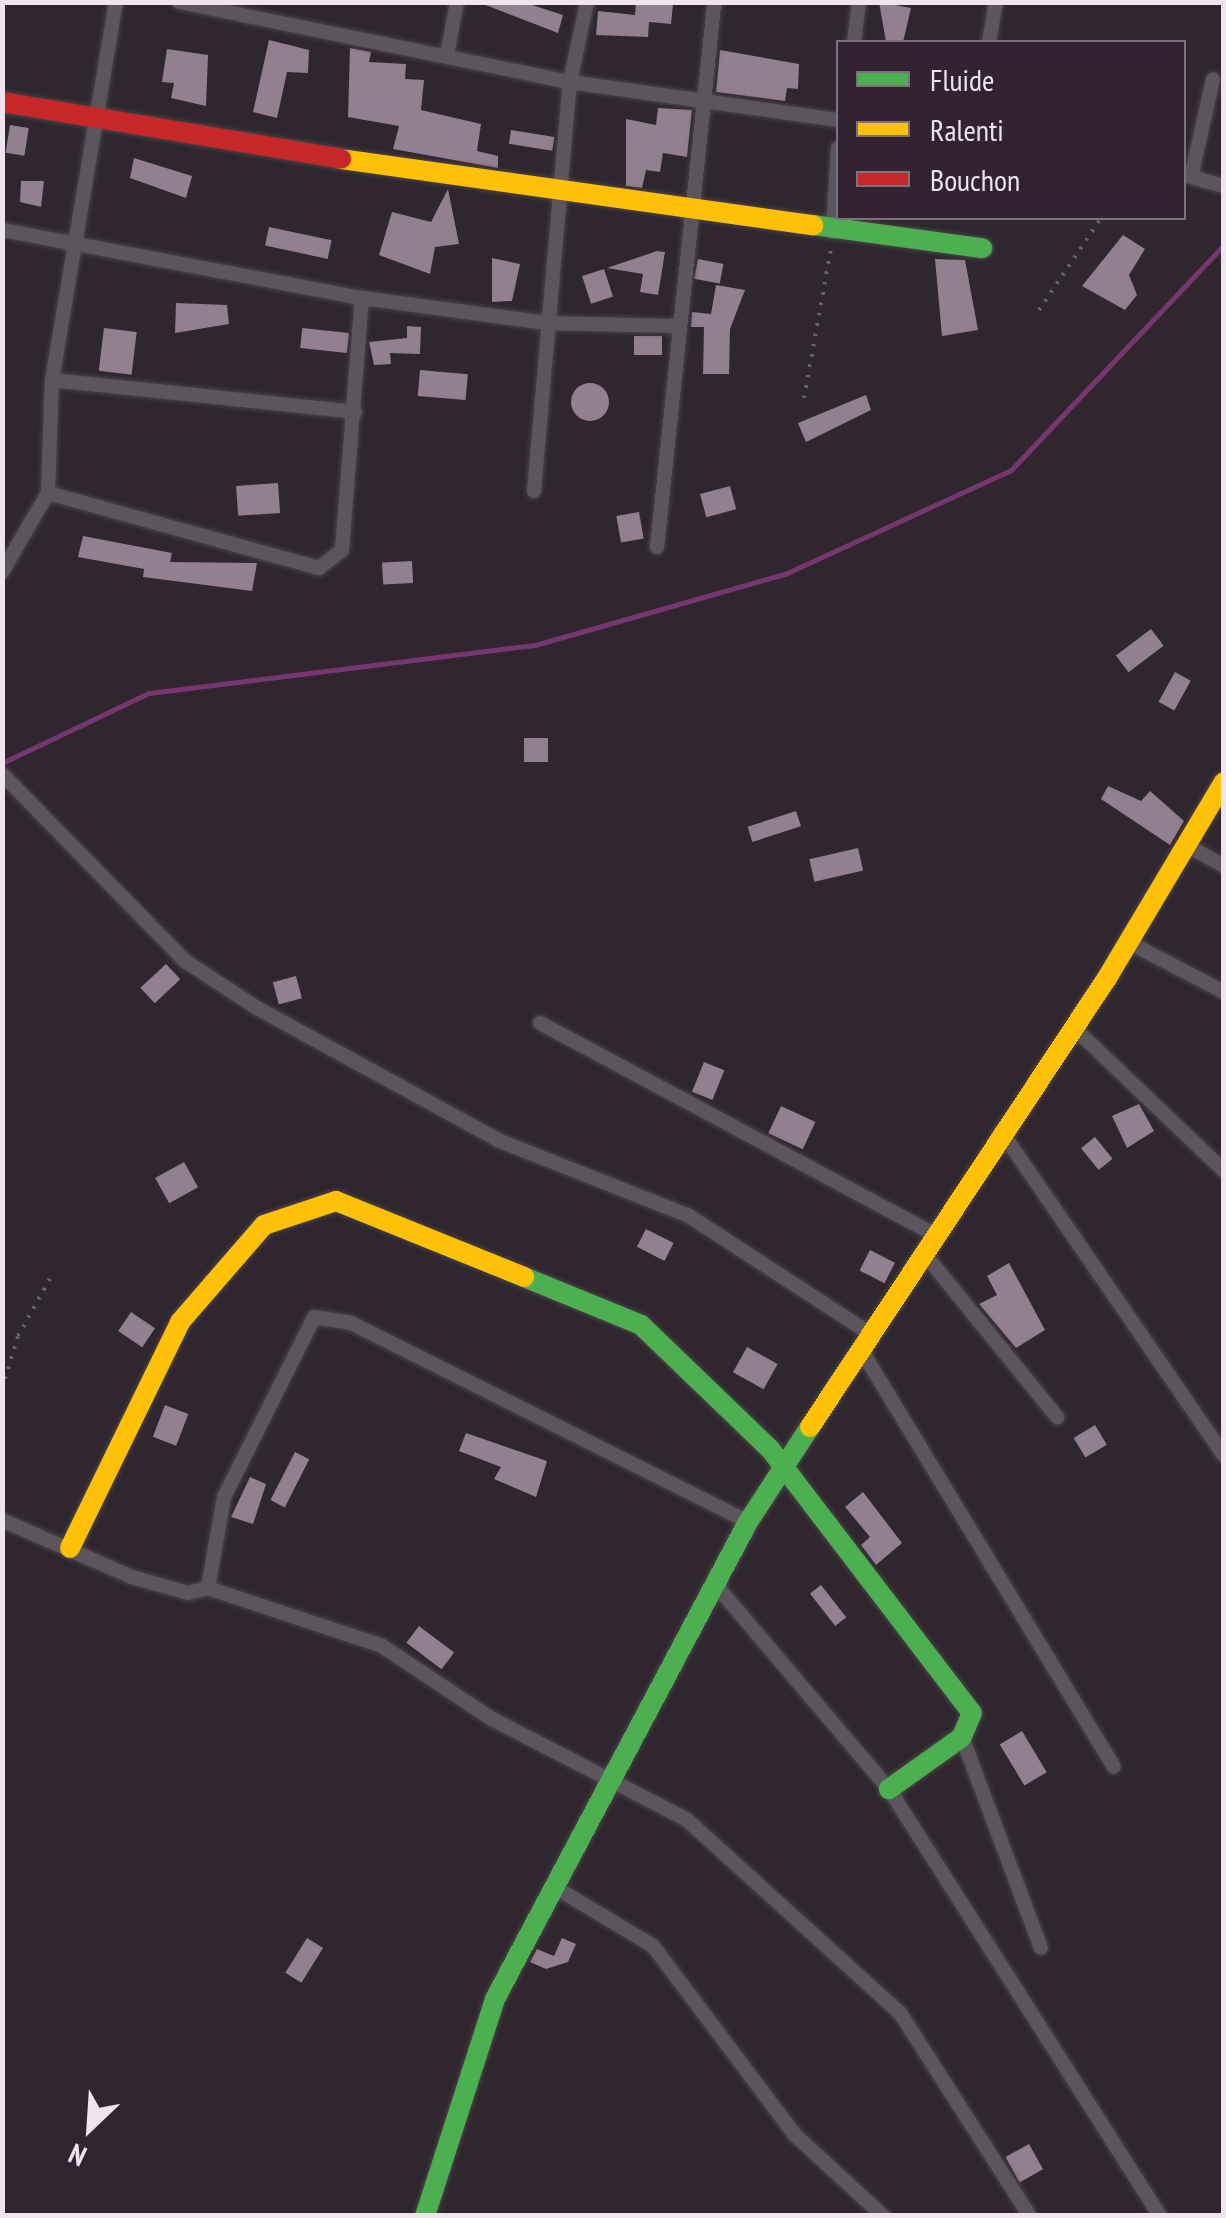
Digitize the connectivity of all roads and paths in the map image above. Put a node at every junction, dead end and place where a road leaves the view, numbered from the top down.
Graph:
1 (116, 2) edge
2 (179, 2) edge
3 (457, 2) edge
4 (587, 2) edge
5 (860, 2) edge
6 (996, 2) edge
7 (714, 6) dead end
8 (854, 40) edge
9 (989, 40) edge
10 (448, 50) junction
11 (1213, 79) dead end
12 (570, 82) junction
13 (702, 101) junction
14 (2, 102) edge
15 (102, 119) junction
16 (836, 120) edge
17 (1187, 176) edge
18 (1224, 186) edge
19 (560, 190) junction
20 (836, 190) edge
21 (688, 206) junction
22 (1100, 220) edge
23 (2, 230) edge
24 (834, 233) junction
25 (78, 248) junction
26 (982, 248) dead end
27 (362, 298) junction
28 (1039, 310) dead end
29 (547, 323) junction
30 (674, 326) junction
31 (52, 380) junction
32 (804, 398) dead end
33 (355, 412) junction
34 (534, 491) dead end
35 (48, 493) junction
36 (657, 547) dead end
37 (2, 572) edge
38 (2, 774) edge
39 (1224, 782) edge
40 (1188, 846) junction
41 (1224, 866) edge
42 (1128, 942) junction
43 (1224, 992) edge
44 (540, 1024) dead end
45 (1072, 1026) junction
46 (1001, 1131) junction
47 (1224, 1171) edge
48 (929, 1243) junction
49 (53, 1273) dead end
50 (867, 1343) junction
51 (2, 1389) edge
52 (1057, 1418) dead end
53 (1224, 1456) edge
54 (780, 1467) junction
55 (2, 1520) edge
56 (748, 1522) junction
57 (70, 1548) junction
58 (714, 1584) junction
59 (208, 1588) junction
60 (962, 1736) junction
61 (1114, 1767) dead end
62 (609, 1780) junction
63 (889, 1789) junction
64 (553, 1886) junction
65 (1041, 1948) dead end
66 (425, 2216) edge
67 (884, 2216) edge
68 (1030, 2216) edge
69 (1160, 2216) edge

1 - 15 street
2 - 10 street
3 - 10 street
4 - 12 street
5 - 8 street
6 - 9 street
7 - 13 street
10 - 12 street
11 - 17 street
12 - 13 street
12 - 19 street
13 - 16 street
13 - 21 street
14 - 15 street
15 - 19 street
15 - 25 street
17 - 18 street
19 - 21 street
19 - 29 street
20 - 24 street
21 - 24 street
21 - 30 street
22 - 28 path
23 - 25 street
24 - 26 street
24 - 32 path
25 - 27 street
25 - 31 street
27 - 29 street
27 - 33 street
29 - 30 street
29 - 34 street
30 - 36 street
31 - 33 street
31 - 35 street
33 - 35 street
35 - 37 street
38 - 50 street
39 - 40 street
40 - 41 street
40 - 42 street
42 - 43 street
42 - 45 street
44 - 48 street
45 - 46 street
45 - 47 street
46 - 48 street
46 - 53 street
48 - 50 street
48 - 52 street
49 - 51 path
50 - 54 street
50 - 61 street
54 - 56 street
54 - 57 street
54 - 60 street
55 - 57 street
56 - 58 street
56 - 59 street
57 - 59 street
58 - 62 street
58 - 63 street
59 - 62 street
60 - 63 street
60 - 65 street
62 - 64 street
62 - 68 street
63 - 69 street
64 - 66 street
64 - 67 street

